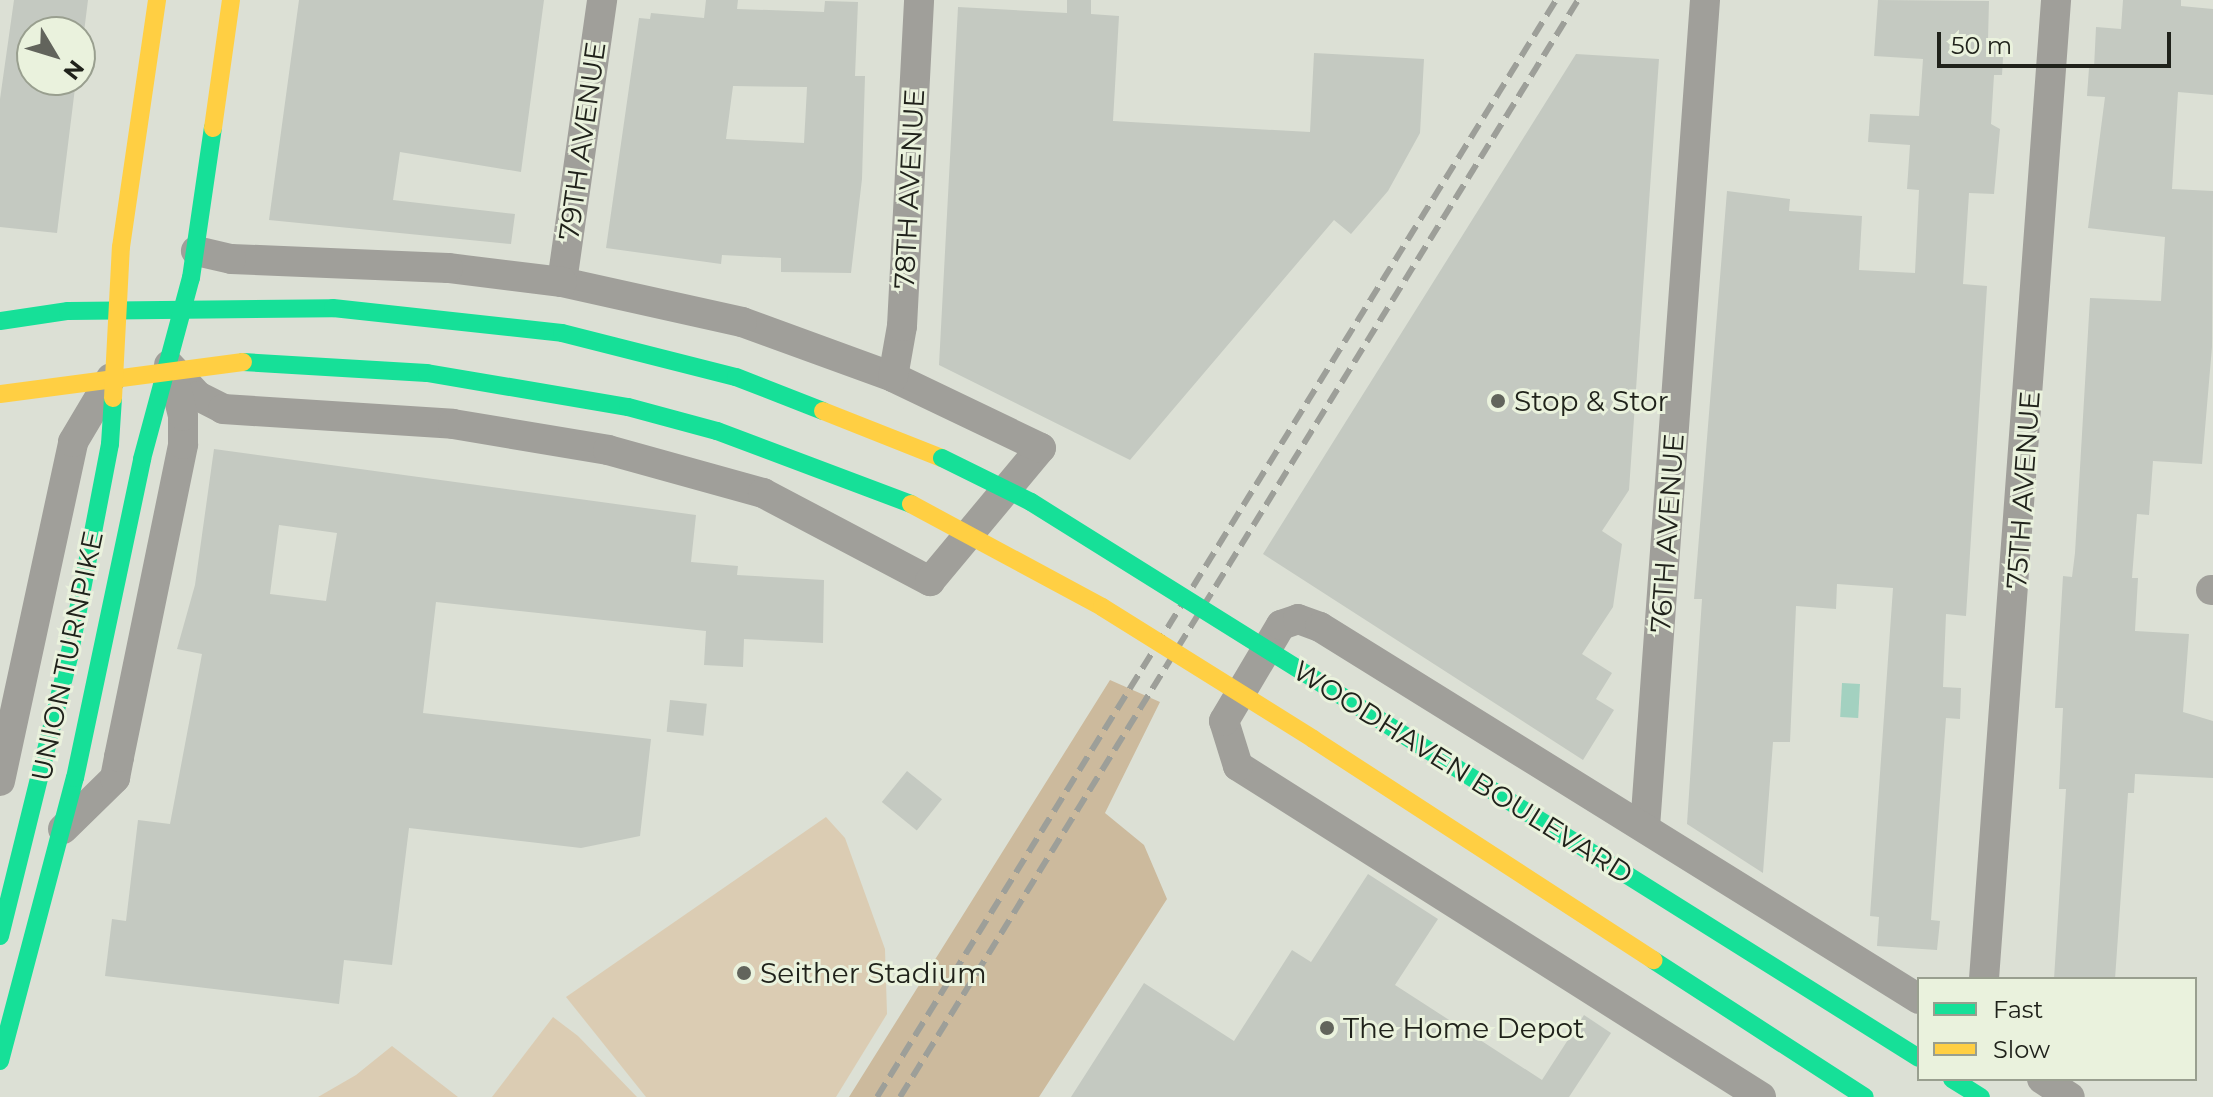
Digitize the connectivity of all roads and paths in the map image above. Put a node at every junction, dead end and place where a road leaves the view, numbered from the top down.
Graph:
1 (157, 0) edge
2 (231, 0) edge
3 (602, 0) edge
4 (919, 0) edge
5 (1705, 0) edge
6 (2056, 0) edge
7 (196, 251) junction
8 (562, 282) junction
9 (184, 308) junction
10 (118, 310) junction
11 (0, 321) edge
12 (169, 365) junction
13 (115, 373) junction
14 (893, 377) junction
15 (0, 394) edge
16 (0, 781) edge
17 (1645, 827) junction
18 (61, 832) joint
19 (0, 936) edge
20 (1984, 977) edge
21 (1917, 998) edge
22 (1917, 1057) edge
23 (0, 1061) edge
24 (1955, 1081) edge
25 (2045, 1081) edge
26 (1761, 1097) edge
27 (1865, 1097) edge
28 (1981, 1097) edge
29 (2070, 1097) edge

1 - 10 main road, UNION TURNPIKE
2 - 7 main road
3 - 8 street, 79TH AVENUE
4 - 14 street, 78TH AVENUE
5 - 17 street, 76TH AVENUE
6 - 20 street, 75TH AVENUE
7 - 8 street
7 - 9 main road
8 - 14 street
9 - 10 main road, WOODHAVEN BOULEVARD
9 - 12 main road
9 - 22 main road, WOODHAVEN BOULEVARD, bridge
10 - 11 main road, WOODHAVEN BOULEVARD
10 - 13 main road, UNION TURNPIKE
12 - 13 main road, WOODHAVEN BOULEVARD
12 - 14 street
12 - 18 street, UNION TURNPIKE
12 - 27 main road, WOODHAVEN BOULEVARD, bridge
13 - 15 main road, WOODHAVEN BOULEVARD
13 - 16 street, UNION TURNPIKE
13 - 19 main road, UNION TURNPIKE
17 - 21 street
17 - 26 street
18 - 23 main road, UNION TURNPIKE
24 - 28 main road
25 - 29 street

